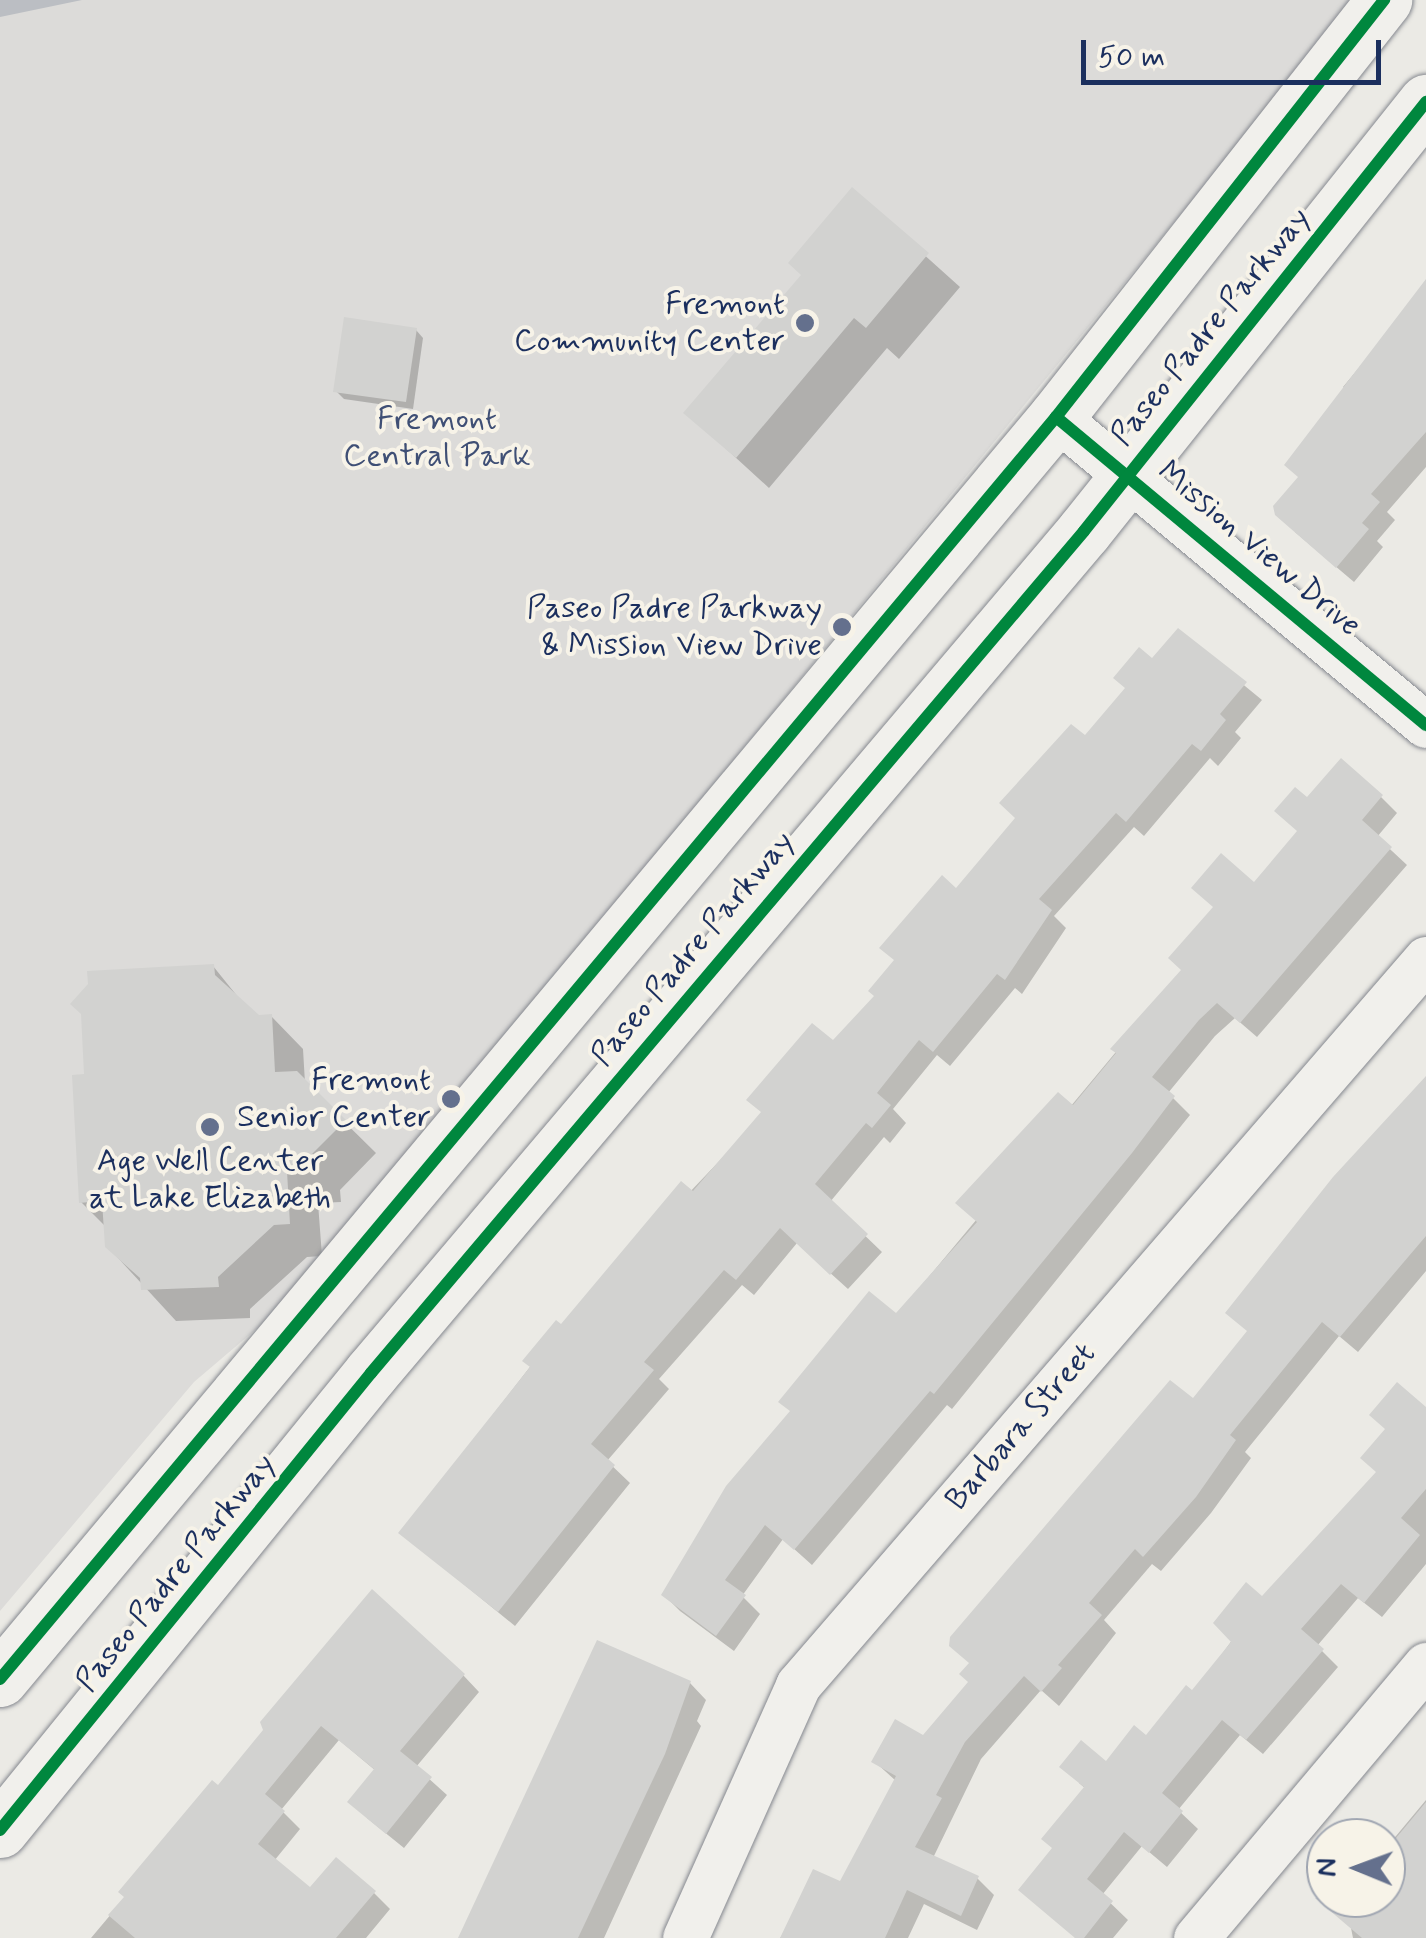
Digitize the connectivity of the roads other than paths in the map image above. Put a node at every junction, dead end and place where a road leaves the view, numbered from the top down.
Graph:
1 (1384, 0) edge
2 (1426, 102) edge
3 (1056, 417) junction
4 (1127, 476) junction
5 (1426, 725) edge
6 (1426, 959) edge
7 (1426, 1665) edge
8 (0, 1679) edge
9 (0, 1830) edge
10 (685, 1938) edge
11 (1196, 1938) edge

1 - 3 main road, Paseo Padre Parkway
2 - 4 main road, Paseo Padre Parkway
3 - 4 street, Mission View Drive
3 - 8 main road, Paseo Padre Parkway
4 - 5 street, Mission View Drive
4 - 9 main road, Paseo Padre Parkway
6 - 10 street, Barbara Street
7 - 11 street

